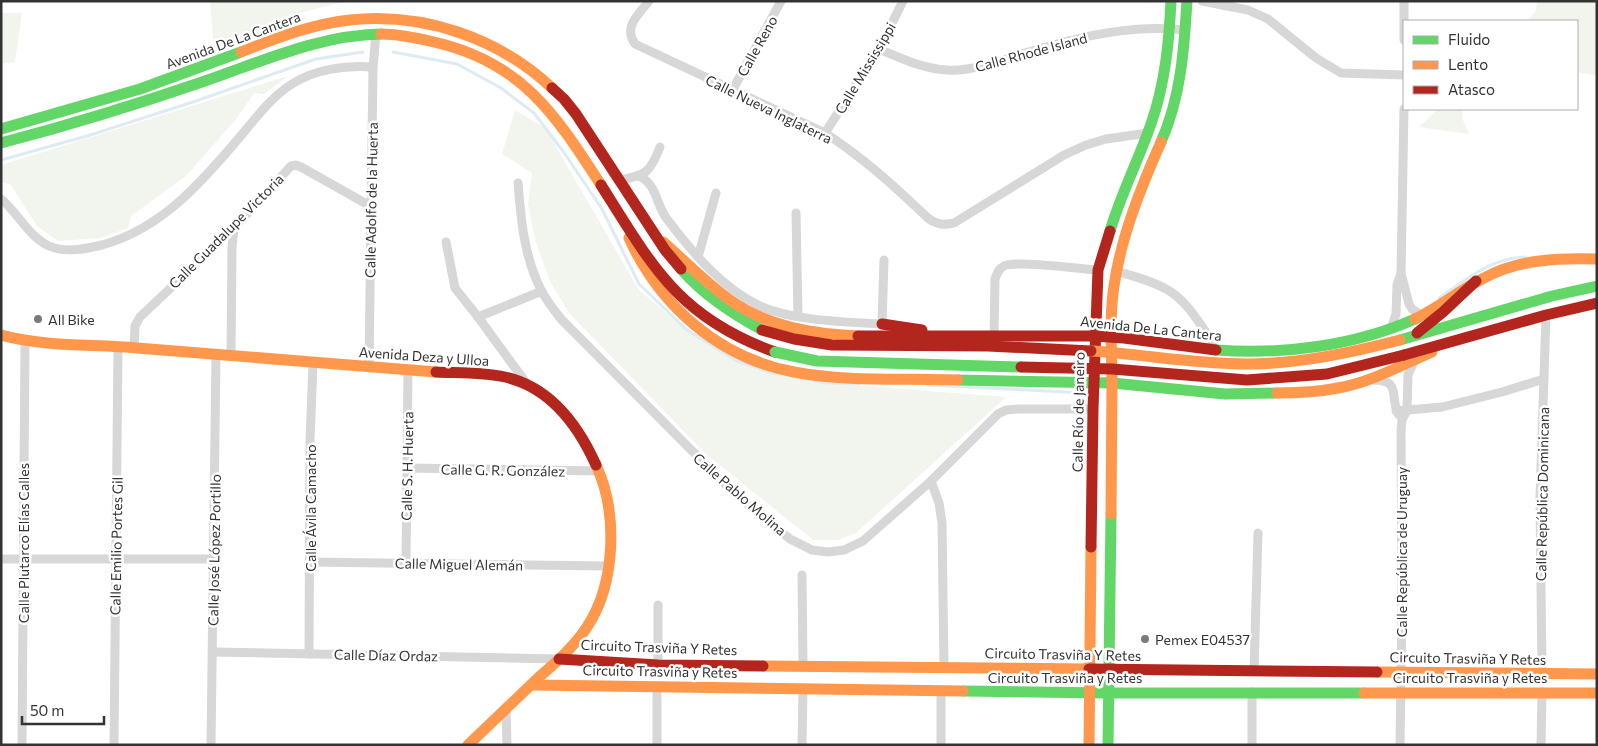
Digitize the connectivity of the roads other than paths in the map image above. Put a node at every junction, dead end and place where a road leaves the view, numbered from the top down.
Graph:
1 (649, 1) edge
2 (781, 1) edge
3 (903, 1) edge
4 (1171, 1) edge
5 (1187, 1) edge
6 (1202, 1) edge
7 (1404, 1) edge
8 (1404, 20) edge
9 (1170, 28) junction
10 (1186, 30) junction
11 (376, 34) junction
12 (879, 49) junction
13 (372, 66) junction
14 (1403, 75) edge
15 (541, 78) junction
16 (529, 91) junction
17 (732, 91) junction
18 (1404, 110) edge
19 (1, 129) edge
20 (825, 133) junction
21 (1148, 133) junction
22 (1, 144) edge
23 (660, 147) dead end
24 (639, 176) junction
25 (620, 180) junction
26 (518, 182) dead end
27 (716, 193) dead end
28 (1, 199) edge
29 (372, 207) junction
30 (796, 213) dead end
31 (620, 215) junction
32 (234, 228) junction
33 (655, 235) junction
34 (446, 242) dead end
35 (698, 257) junction
36 (1597, 259) edge
37 (884, 260) dead end
38 (1098, 270) junction
39 (1116, 271) junction
40 (1402, 273) junction
41 (1476, 281) junction
42 (1597, 286) edge
43 (542, 291) junction
44 (1597, 303) edge
45 (1421, 315) junction
46 (1546, 315) junction
47 (798, 316) junction
48 (478, 317) junction
49 (882, 324) junction
50 (1391, 329) junction
51 (1, 335) edge
52 (1034, 335) junction
53 (949, 336) junction
54 (994, 336) junction
55 (1095, 336) junction
56 (1109, 337) junction
57 (1413, 337) junction
58 (25, 342) junction
59 (1213, 342) dead end
60 (1174, 346) junction
61 (118, 347) junction
62 (134, 348) junction
63 (216, 356) junction
64 (231, 356) junction
65 (1410, 357) junction
66 (313, 363) junction
67 (369, 367) junction
68 (408, 369) junction
69 (1544, 379) junction
70 (1366, 380) junction
71 (1029, 381) junction
72 (1094, 382) junction
73 (1112, 383) junction
74 (527, 384) junction
75 (1184, 390) junction
76 (1093, 409) junction
77 (1407, 410) junction
78 (1396, 411) junction
79 (1402, 420) junction
80 (407, 468) junction
81 (599, 471) junction
82 (931, 481) junction
83 (1258, 533) dead end
84 (1, 559) edge
85 (22, 559) junction
86 (116, 559) junction
87 (214, 559) junction
88 (310, 562) junction
89 (406, 563) junction
90 (608, 566) junction
91 (802, 575) dead end
92 (658, 605) dead end
93 (213, 652) junction
94 (309, 654) junction
95 (559, 659) junction
96 (658, 665) junction
97 (803, 666) junction
98 (944, 667) junction
99 (1090, 669) junction
100 (1108, 669) junction
101 (1254, 671) junction
102 (1401, 672) junction
103 (1542, 673) junction
104 (1597, 674) edge
105 (533, 685) junction
106 (657, 686) junction
107 (803, 688) junction
108 (941, 691) junction
109 (1090, 692) junction
110 (1252, 692) junction
111 (1400, 692) junction
112 (1542, 692) junction
113 (1597, 692) edge
114 (1108, 693) junction
115 (506, 710) junction
116 (22, 745) edge
117 (114, 745) edge
118 (211, 745) edge
119 (468, 745) edge
120 (506, 745) edge
121 (657, 745) edge
122 (802, 745) edge
123 (941, 745) edge
124 (1089, 745) edge
125 (1108, 745) edge
126 (1252, 745) edge
127 (1400, 745) edge
128 (1542, 745) edge

1 - 17 street, Calle Nueva Inglaterra
2 - 17 street, Calle Reno
3 - 12 street, Calle Mississippi
4 - 9 street, Calle Río de Janeiro
5 - 10 street
6 - 14 street
7 - 8 street
9 - 10 street, Calle Rhode Island
9 - 12 street, Calle Rhode Island
9 - 21 street, Calle Río de Janeiro
10 - 39 street
11 - 13 street, Calle Adolfo de la Huerta
11 - 16 street, Avenida De La Cantera
11 - 22 street, Avenida De La Cantera
12 - 20 street, Calle Mississippi
13 - 28 street
13 - 29 street, Calle Adolfo de la Huerta
15 - 16 street
15 - 19 street, Avenida De La Cantera
15 - 25 street, Avenida De La Cantera
16 - 31 street, Avenida De La Cantera
17 - 20 street, Calle Nueva Inglaterra
18 - 40 street
20 - 21 street, Calle Nueva Inglaterra
21 - 38 street, Calle Río de Janeiro
23 - 24 street
24 - 25 street
24 - 35 street
25 - 33 street, Avenida De La Cantera
26 - 43 street, Calle Pablo Molina
27 - 35 street
29 - 32 street, Calle Guadalupe Victoria
29 - 67 street, Calle Adolfo de la Huerta
30 - 47 street
31 - 65 street, Avenida De La Cantera, bridge
31 - 71 street, Avenida De La Cantera
32 - 62 street, Calle Guadalupe Victoria
32 - 64 street
33 - 53 street, Avenida De La Cantera
33 - 57 street, Avenida De La Cantera, bridge
34 - 48 street
35 - 47 street
36 - 41 street, Avenida De La Cantera
37 - 49 street
38 - 54 street
38 - 55 street, Calle Río de Janeiro
39 - 56 street
39 - 59 street
40 - 45 street
40 - 50 street
41 - 45 street, Avenida De La Cantera
41 - 57 street
42 - 57 street, Avenida De La Cantera
43 - 48 street
43 - 82 street, Calle Pablo Molina
44 - 46 street, Avenida De La Cantera
45 - 50 street, Avenida De La Cantera
46 - 65 street, Avenida De La Cantera
46 - 69 street, Calle República Dominicana
47 - 49 street
48 - 74 street
49 - 53 street
50 - 60 street, Avenida De La Cantera
51 - 58 street, Avenida Deza y Ulloa
52 - 54 street, Avenida De La Cantera
52 - 55 street, Avenida De La Cantera
52 - 71 street
53 - 54 street, Avenida De La Cantera
55 - 56 street, Avenida De La Cantera
55 - 72 street, Calle Río de Janeiro
56 - 60 street, Avenida De La Cantera
56 - 73 street
58 - 61 street, Avenida Deza y Ulloa
58 - 85 street, Calle Plutarco Elías Calles
60 - 75 street
61 - 62 street, Avenida Deza y Ulloa
61 - 86 street, Calle Emilio Portes Gil
62 - 63 street, Avenida Deza y Ulloa
63 - 64 street, Avenida Deza y Ulloa
63 - 87 street, Calle José López Portillo
64 - 66 street, Avenida Deza y Ulloa
65 - 70 street, Avenida De La Cantera
65 - 77 street
66 - 67 street, Avenida Deza y Ulloa
66 - 88 street, Calle Ávila Camacho
67 - 68 street, Avenida Deza y Ulloa
68 - 74 street, Avenida Deza y Ulloa
68 - 80 street, Calle S. H. Huerta
69 - 77 street
69 - 103 street, Calle República Dominicana
70 - 75 street, Avenida De La Cantera
70 - 78 street
71 - 72 street, Avenida De La Cantera
72 - 73 street, Avenida De La Cantera
72 - 76 street, Calle Río de Janeiro
73 - 75 street, Avenida De La Cantera
73 - 100 street
74 - 81 street, Avenida Deza y Ulloa
76 - 82 street, Calle Pablo Molina
76 - 99 street, Calle Río de Janeiro
77 - 78 street
77 - 79 street, Calle República de Uruguay
78 - 79 street
79 - 102 street, Calle República de Uruguay
80 - 81 street, Calle G. R. González
80 - 89 street, Calle S. H. Huerta
81 - 90 street, Avenida Deza y Ulloa
82 - 98 street
83 - 101 street
84 - 85 street
85 - 86 street
85 - 116 street, Calle Plutarco Elías Calles
86 - 87 street
86 - 117 street, Calle Emilio Portes Gil
87 - 93 street, Calle José López Portillo
88 - 89 street, Calle Miguel Alemán
88 - 94 street, Calle Ávila Camacho
89 - 90 street, Calle Miguel Alemán
90 - 95 street, Avenida Deza y Ulloa
91 - 97 street
92 - 96 street
93 - 94 street, Calle Díaz Ordaz
93 - 118 street, Calle José López Portillo
94 - 95 street, Calle Díaz Ordaz
95 - 96 street, Circuito Trasviña Y Retes
95 - 105 street, Avenida Deza y Ulloa
96 - 97 street, Circuito Trasviña Y Retes
97 - 98 street, Circuito Trasviña Y Retes
98 - 99 street, Circuito Trasviña Y Retes
99 - 100 street, Circuito Trasviña Y Retes
99 - 109 street, Calle Río de Janeiro
100 - 101 street, Circuito Trasviña Y Retes
100 - 114 street
101 - 102 street, Circuito Trasviña Y Retes
102 - 103 street, Circuito Trasviña Y Retes
102 - 111 street, Calle República de Uruguay
103 - 104 street, Circuito Trasviña Y Retes
105 - 106 street, Circuito Trasviña y Retes
105 - 115 street, Avenida Deza y Ulloa
106 - 107 street, Circuito Trasviña y Retes
106 - 121 street
107 - 108 street, Circuito Trasviña y Retes
107 - 122 street
108 - 109 street, Circuito Trasviña y Retes
108 - 123 street
109 - 114 street, Circuito Trasviña y Retes
109 - 124 street, Calle Río de Janeiro
110 - 111 street, Circuito Trasviña y Retes
110 - 114 street, Circuito Trasviña y Retes
110 - 126 street
111 - 112 street, Circuito Trasviña y Retes
111 - 127 street, Calle República de Uruguay
112 - 113 street, Circuito Trasviña y Retes
112 - 128 street
114 - 125 street
115 - 119 street, Avenida Deza y Ulloa
115 - 120 street

